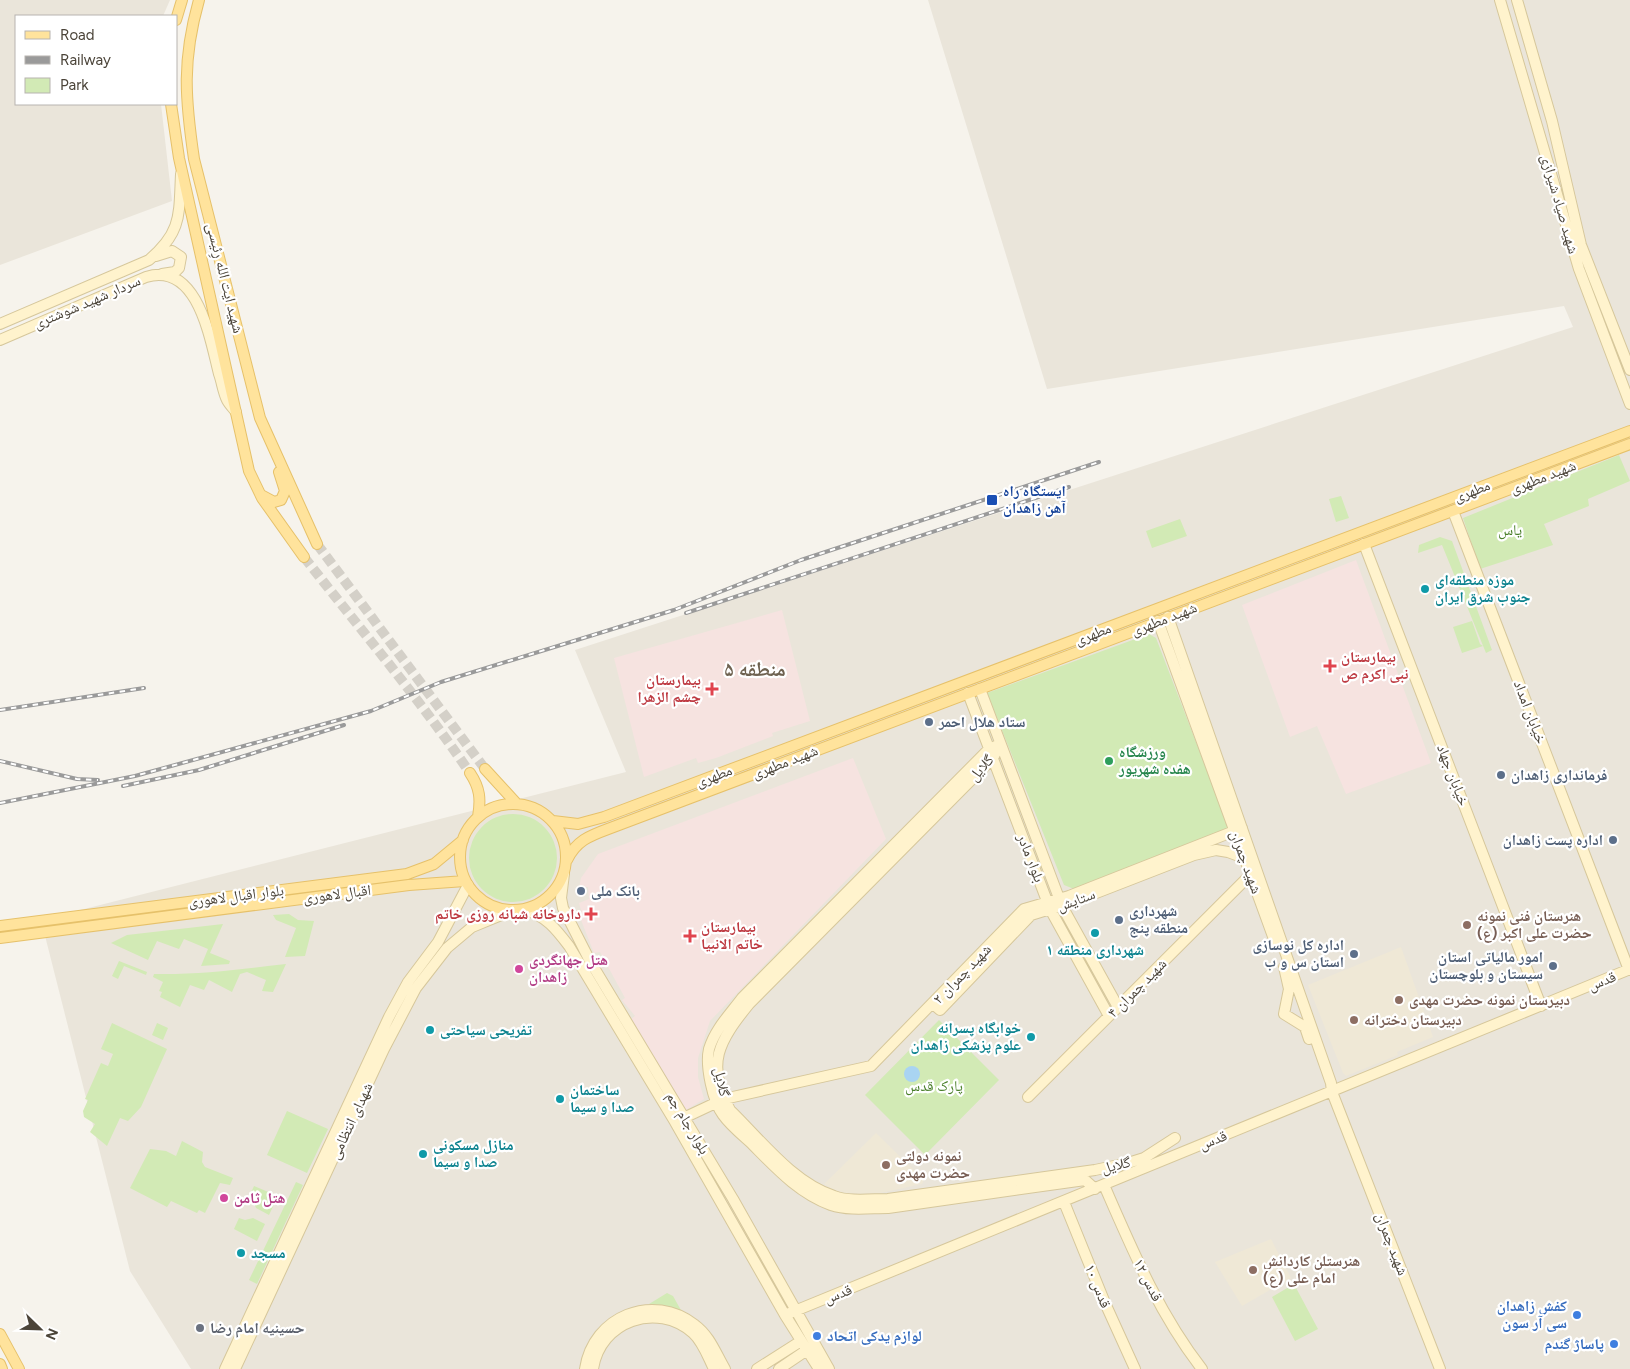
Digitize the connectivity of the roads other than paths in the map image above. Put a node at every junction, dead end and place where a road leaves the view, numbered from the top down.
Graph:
1 (182, 0) edge
2 (199, 0) edge
3 (1500, 0) edge
4 (1517, 0) edge
5 (178, 15) edge
6 (171, 105) edge
7 (181, 168) junction
8 (148, 260) junction
9 (154, 275) junction
10 (0, 324) edge
11 (0, 340) edge
12 (1630, 370) edge
13 (1630, 404) edge
14 (237, 413) junction
15 (1630, 432) edge
16 (266, 434) junction
17 (1630, 444) edge
18 (259, 492) junction
19 (1452, 499) junction
20 (1455, 510) junction
21 (317, 544) tunnel mouth
22 (1364, 544) junction
23 (304, 557) tunnel mouth
24 (1168, 617) junction
25 (1158, 621) junction
26 (970, 680) junction
27 (980, 689) junction
28 (968, 693) junction
29 (1000, 744) junction
30 (991, 753) junction
31 (485, 769) tunnel mouth
32 (470, 773) tunnel mouth
33 (517, 804) junction
34 (1027, 813) junction
35 (478, 817) junction
36 (554, 822) junction
37 (1018, 823) junction
38 (1238, 829) junction
39 (462, 840) junction
40 (1244, 858) junction
41 (567, 860) junction
42 (564, 874) junction
43 (1246, 879) dead end
44 (466, 883) junction
45 (1061, 902) junction
46 (1049, 906) junction
47 (525, 910) junction
48 (511, 911) junction
49 (0, 926) edge
50 (0, 938) edge
51 (1630, 969) edge
52 (1541, 1006) junction
53 (936, 1007) joint
54 (1118, 1007) junction
55 (1109, 1016) junction
56 (380, 1047) junction
57 (1332, 1092) junction
58 (1028, 1098) dead end
59 (720, 1101) junction
60 (685, 1117) junction
61 (675, 1122) junction
62 (1175, 1138) dead end
63 (1100, 1187) junction
64 (1064, 1202) junction
65 (283, 1256) junction
66 (796, 1312) junction
67 (643, 1313) junction
68 (785, 1315) junction
69 (689, 1325) junction
70 (0, 1334) edge
71 (801, 1341) junction
72 (807, 1350) junction
73 (0, 1364) edge
74 (2, 1369) edge
75 (19, 1369) edge
76 (225, 1369) edge
77 (235, 1369) edge
78 (585, 1369) edge
79 (593, 1369) edge
80 (714, 1369) edge
81 (724, 1369) edge
82 (757, 1369) edge
83 (779, 1369) edge
84 (818, 1369) edge
85 (829, 1369) edge
86 (1135, 1369) edge
87 (1202, 1369) edge
88 (1440, 1369) edge

1 - 5 main road
2 - 16 main road, شهید ایت الله رِئیسی
3 - 13 street, شهید صیاد شیرازی
4 - 12 street, شهید صیاد شیرازی
6 - 7 main road, شهید ایت الله رِئیسی
7 - 8 street, سردار شهید شوشتری
7 - 14 main road, شهید ایت الله رِئیسی
8 - 9 street
8 - 10 street, سردار شهید شوشتری
9 - 11 street, سردار شهید شوشتری
9 - 14 street, سردار شهید شوشتری
14 - 18 main road, شهید ایت الله رِئیسی
15 - 19 main road, مطهری
16 - 18 main road
16 - 21 main road, شهید ایت الله رِئیسی
17 - 20 main road, شهید مطهری
18 - 23 main road, شهید ایت الله رِئیسی
19 - 20 main road
19 - 26 main road, مطهری
20 - 22 main road, شهید مطهری
20 - 51 street, خیابان امداد
22 - 24 main road, شهید مطهری
22 - 52 street, خیابان جهاد
24 - 25 main road, شهید مطهری
24 - 38 street, شهید چمران
25 - 27 main road, شهید مطهری
25 - 38 street, شهید چمران
26 - 27 main road
26 - 28 main road
26 - 36 main road, مطهری
27 - 28 main road, شهید مطهری
27 - 29 street, بلوار مادر
28 - 30 street, بلوار مادر
28 - 41 main road, شهید مطهری
29 - 30 street, گلایل
29 - 34 street, بلوار مادر
30 - 37 street, بلوار مادر
30 - 59 street, گلایل
31 - 33 main road
32 - 35 main road
33 - 35 main road
33 - 36 main road
34 - 37 street
34 - 45 street, بلوار مادر
35 - 39 main road
36 - 41 main road
37 - 46 street, بلوار مادر
38 - 40 street, شهید چمران
38 - 45 street
38 - 57 street, شهید چمران
39 - 44 main road
39 - 49 main road, بلوار اقبال لاهوری
40 - 45 street, ستایش
40 - 57 street, شهید چمران
41 - 42 main road
42 - 47 main road
42 - 60 street, بلوار جام جم
43 - 54 street, شهید چمران ۴
44 - 48 main road
44 - 50 main road, اقبال لاهوری
44 - 56 street, شهدای انتظامی
45 - 46 street, ستایش
45 - 54 street, بلوار مادر
46 - 53 street, ستایش
46 - 55 street, بلوار مادر
47 - 48 main road
47 - 61 street, بلوار جام جم
48 - 56 street, شهدای انتظامی
51 - 52 street, قدس
52 - 57 street, قدس
53 - 59 street, شهید چمران ۲
54 - 55 street, شهید چمران ۴
55 - 58 street, شهید چمران ۴
56 - 65 street, شهدای انتظامی
57 - 63 street, قدس
57 - 88 street, شهید چمران
59 - 60 street, شهید چمران ۲
59 - 62 street, گلایل
59 - 63 street, گلایل
60 - 61 street, شهید چمران ۲
60 - 66 street, بلوار جام جم
61 - 68 street, بلوار جام جم
63 - 64 street, قدس
63 - 87 street, قدس ۱۲
64 - 66 street, قدس
64 - 86 street, قدس ۱۰
65 - 76 street, شهدای انتظامی
65 - 77 street, شهدای انتظامی
66 - 68 street, قدس
66 - 85 street, بلوار جام جم
67 - 69 street
67 - 78 street
67 - 79 street
68 - 71 street, بلوار جام جم
69 - 80 street
69 - 81 street
70 - 75 main road
71 - 72 street, بلوار جام جم
71 - 82 street
72 - 83 street
72 - 84 street, بلوار جام جم
73 - 74 main road

